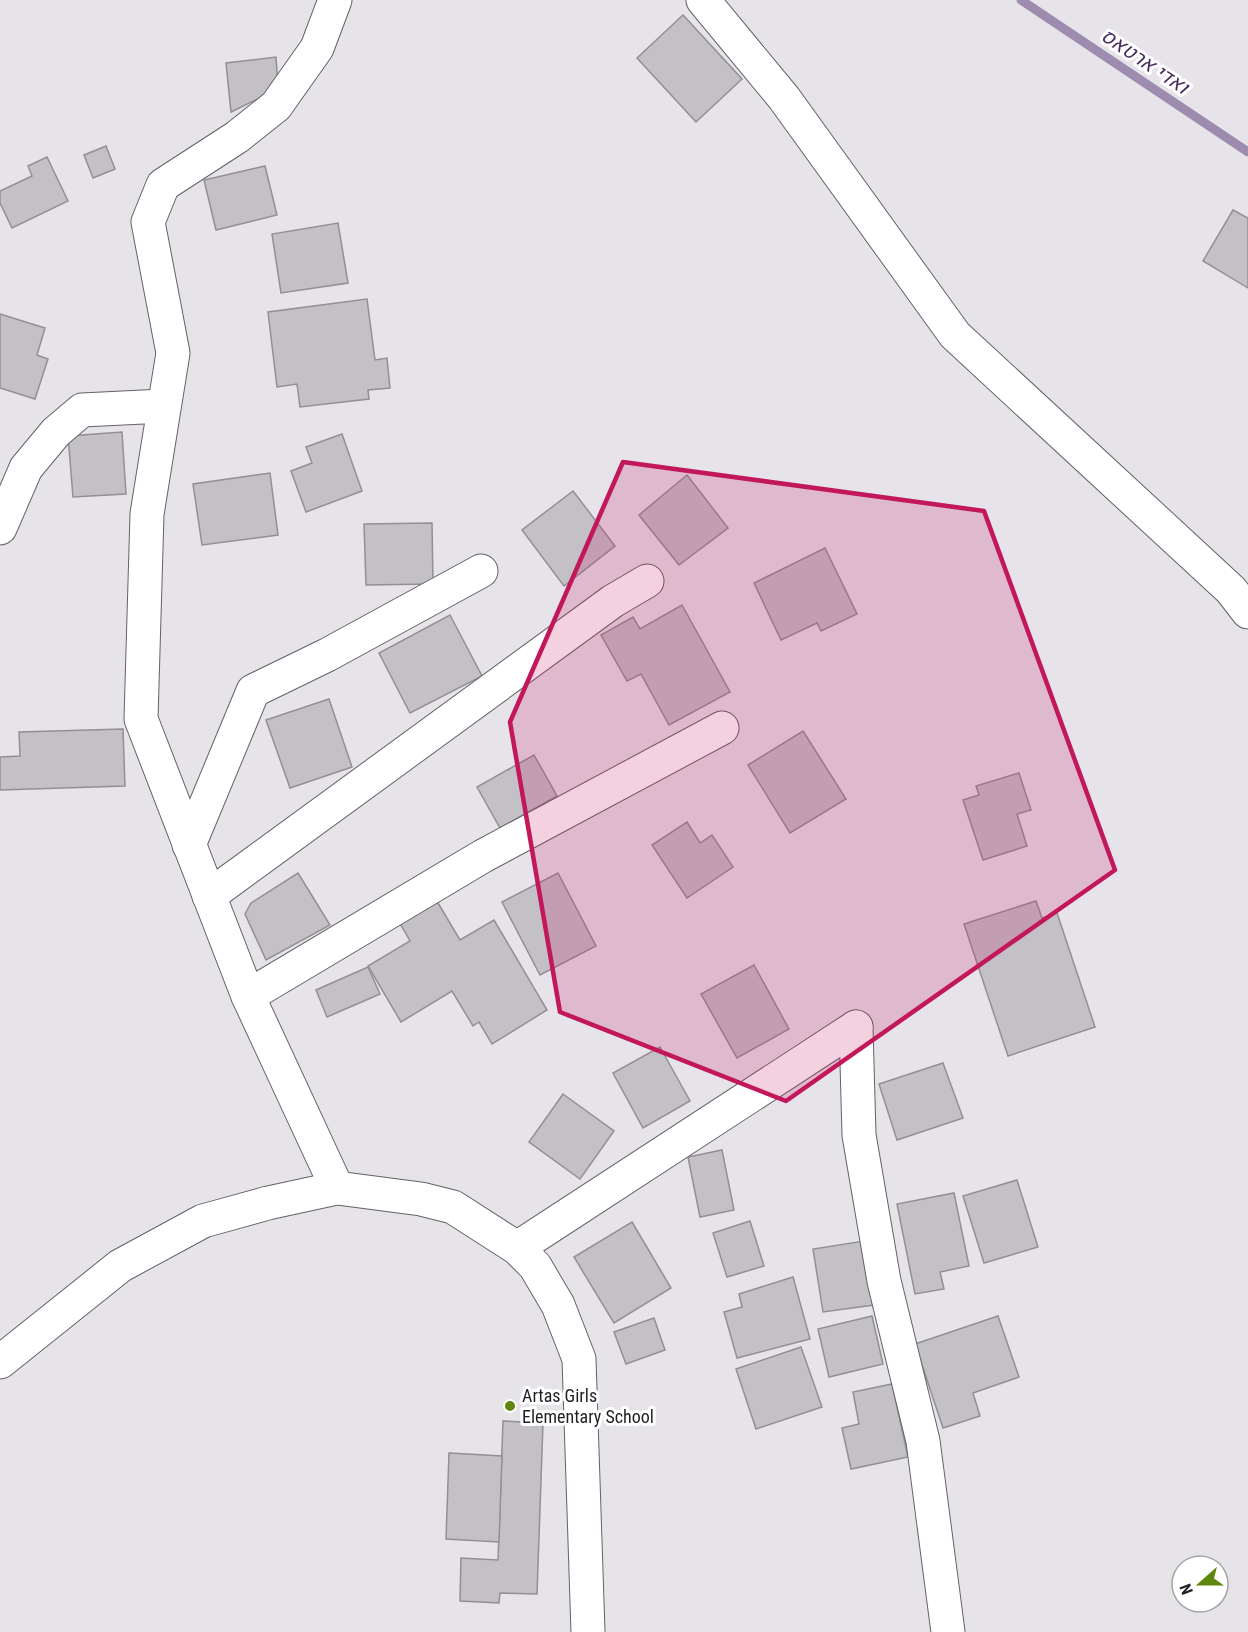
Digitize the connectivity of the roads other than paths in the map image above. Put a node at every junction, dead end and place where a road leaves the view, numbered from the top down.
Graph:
1 (335, 0) edge
2 (704, 0) edge
3 (164, 406) junction
4 (0, 528) edge
5 (481, 571) dead end
6 (647, 581) dead end
7 (1248, 612) edge
8 (722, 729) dead end
9 (189, 844) junction
10 (209, 896) junction
11 (248, 996) junction
12 (337, 1188) junction
13 (517, 1248) junction
14 (0, 1362) edge
15 (588, 1632) edge
16 (948, 1632) edge

1 - 3 street
2 - 7 street
3 - 4 street
3 - 9 street
5 - 9 street
6 - 10 street
8 - 11 street
9 - 10 street
10 - 11 street
11 - 12 street
12 - 13 street
12 - 14 street
13 - 15 street
13 - 16 street

